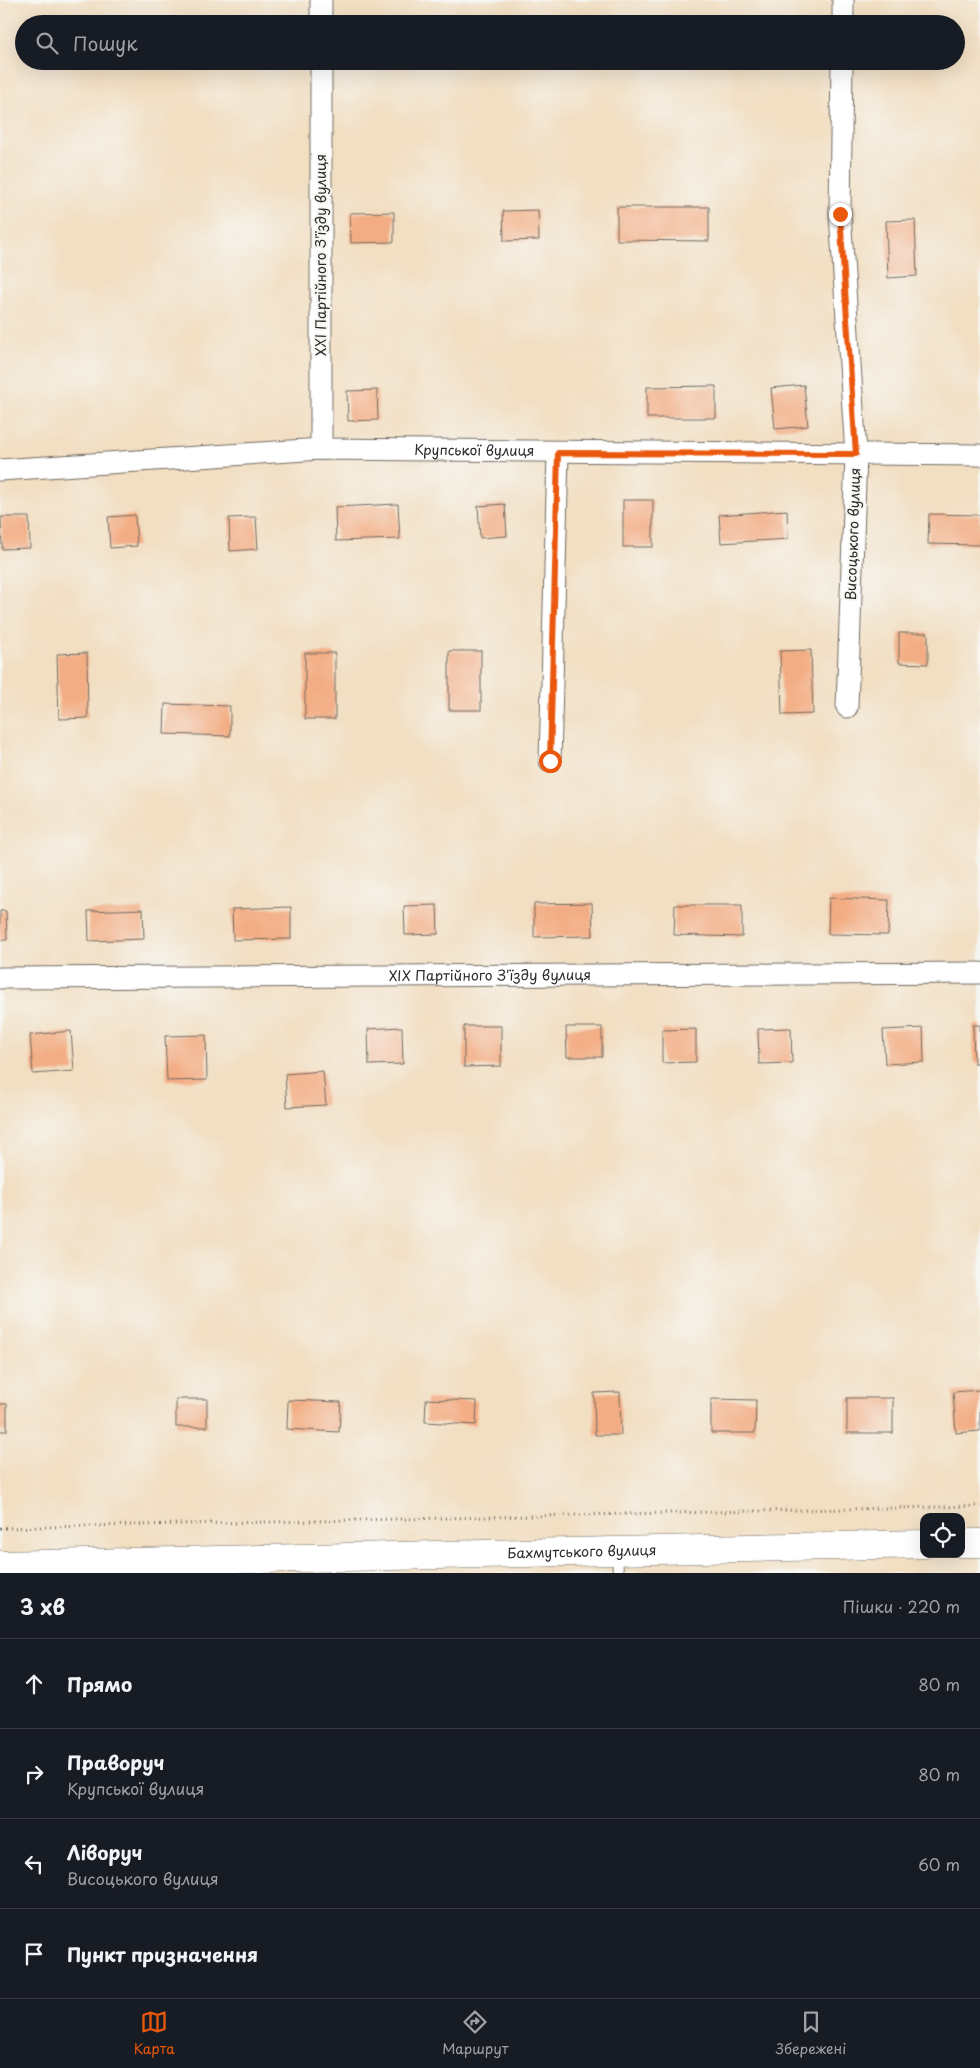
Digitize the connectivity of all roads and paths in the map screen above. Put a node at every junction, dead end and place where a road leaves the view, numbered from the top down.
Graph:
1 (321, 0) edge
2 (843, 0) edge
3 (321, 15) edge
4 (843, 15) edge
5 (321, 70) edge
6 (842, 70) edge
7 (321, 449) junction
8 (558, 453) junction
9 (856, 454) junction
10 (980, 454) edge
11 (0, 470) edge
12 (848, 707) dead end
13 (550, 761) dead end
14 (980, 973) edge
15 (0, 978) edge
16 (980, 1506) edge
17 (0, 1528) edge
18 (965, 1543) edge
19 (980, 1543) edge
20 (920, 1544) edge
21 (618, 1562) edge
22 (0, 1565) edge

1 - 3 street
2 - 4 street
5 - 7 street, XXI Партійного З'їзду вулиця
6 - 9 street, Висоцького вулиця
7 - 8 street, Крупської вулиця
7 - 11 street, Крупської вулиця
8 - 9 street, Крупської вулиця
8 - 13 street
9 - 10 street, Крупської вулиця
9 - 12 street, Висоцького вулиця
14 - 15 street, XIX Партійного З'їзду вулиця
16 - 17 path
18 - 19 main road
20 - 21 main road, Бахмутського вулиця
21 - 22 main road, Бахмутського вулиця

